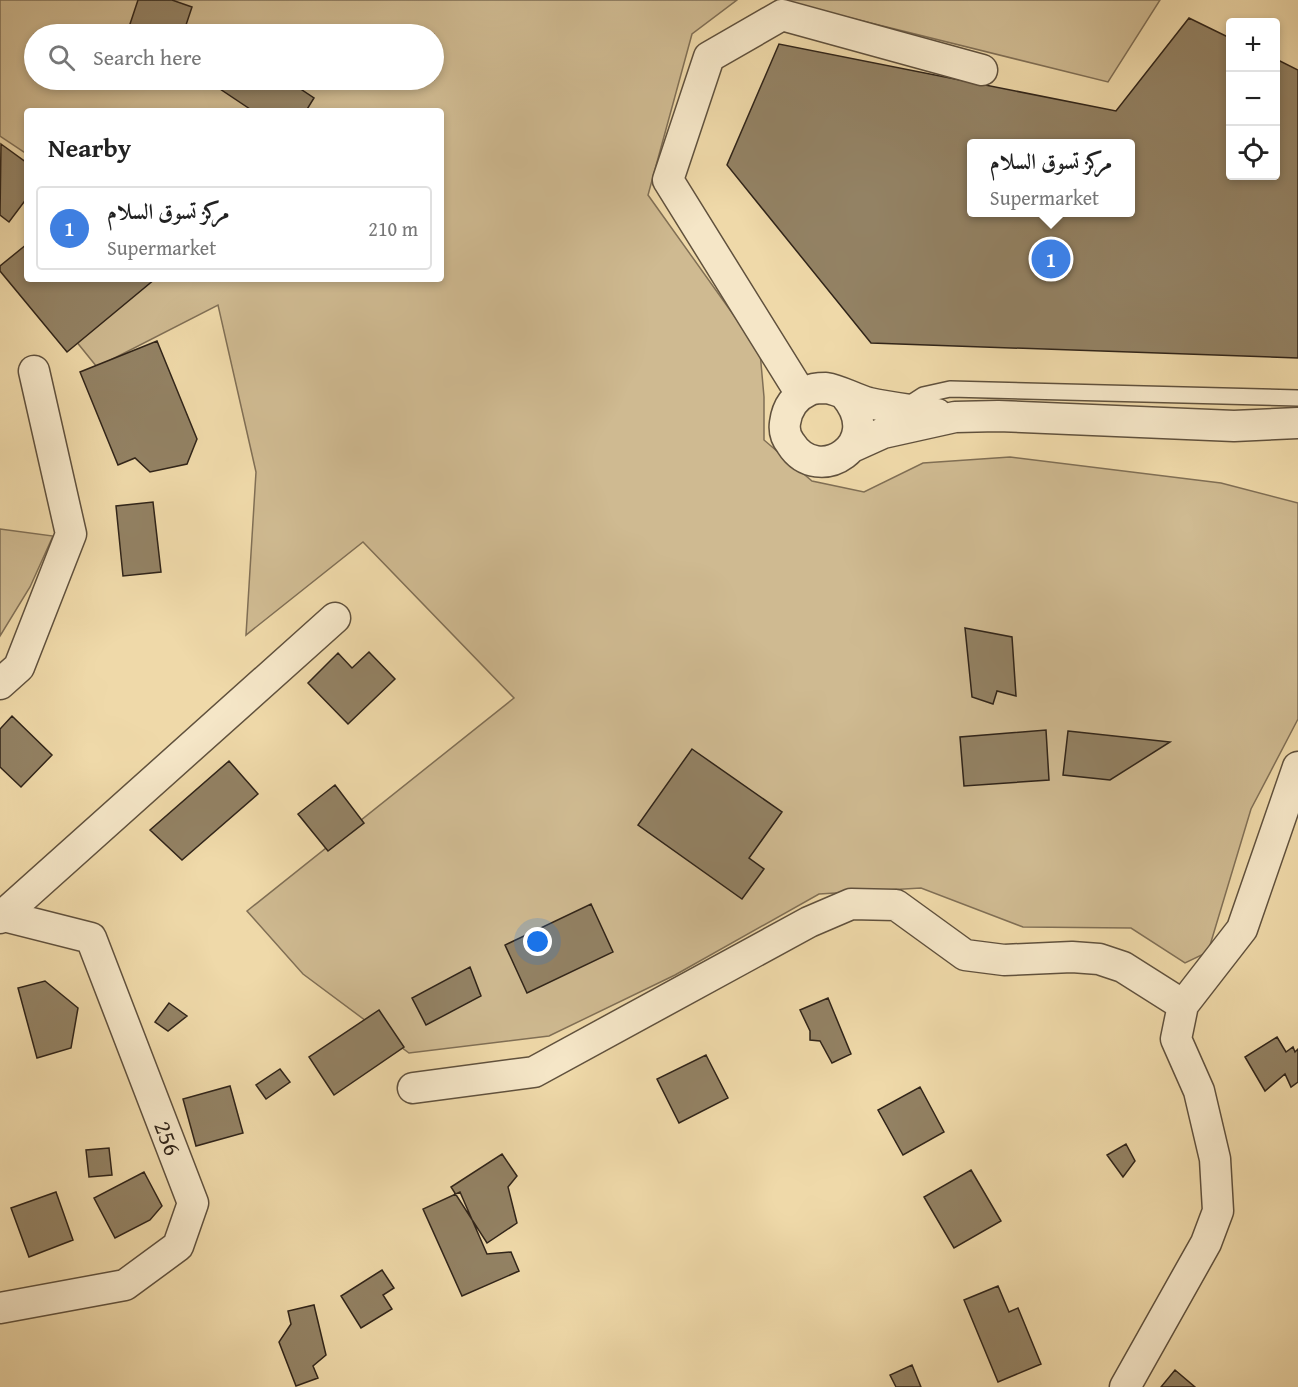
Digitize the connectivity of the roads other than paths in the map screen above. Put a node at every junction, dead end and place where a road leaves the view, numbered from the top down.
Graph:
1 (982, 70) dead end
2 (34, 371) dead end
3 (801, 394) junction
4 (845, 396) junction
5 (1298, 405) edge
6 (902, 408) junction
7 (955, 417) junction
8 (1234, 426) junction
9 (1298, 443) edge
10 (852, 447) junction
11 (335, 618) dead end
12 (0, 684) edge
13 (1298, 768) edge
14 (0, 917) edge
15 (1183, 1005) junction
16 (413, 1088) dead end
17 (0, 1308) edge
18 (1125, 1387) edge

1 - 3 street
2 - 12 street
3 - 4 street
3 - 10 street
4 - 6 street
4 - 10 street
5 - 6 lane
5 - 8 street
6 - 7 street
7 - 8 street
7 - 10 street
8 - 9 street
11 - 14 street
13 - 15 street
14 - 17 street, 256
15 - 16 street
15 - 18 street

